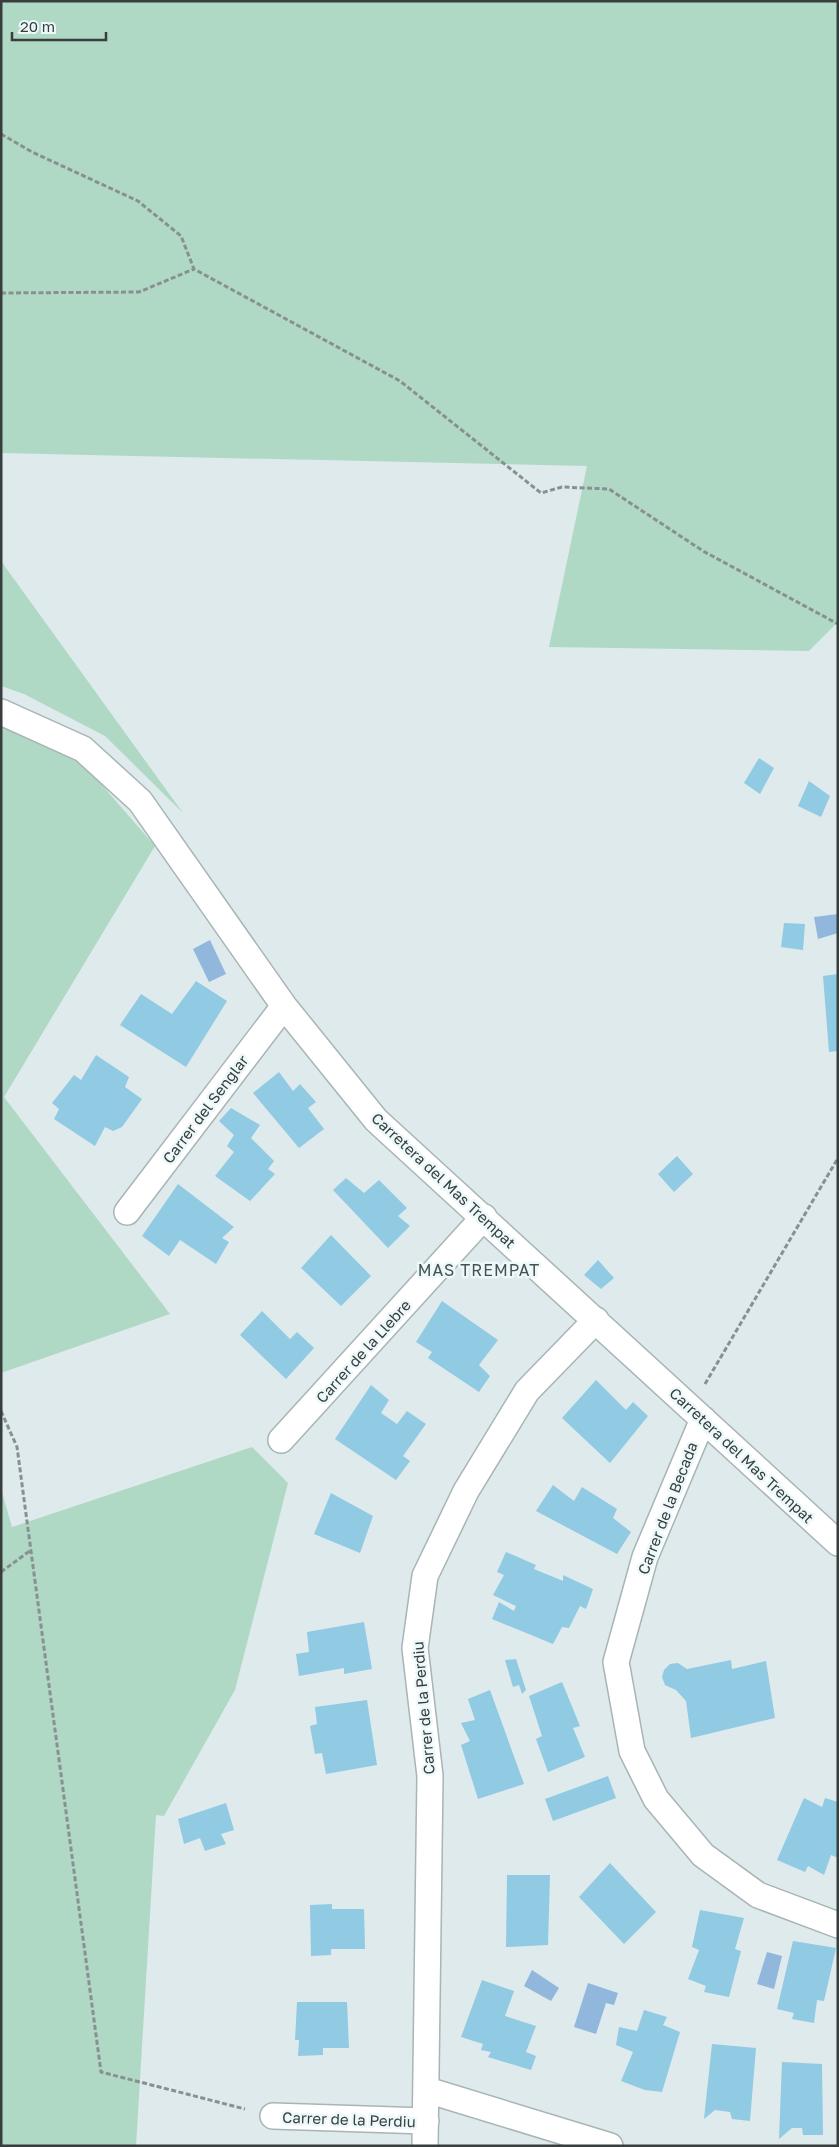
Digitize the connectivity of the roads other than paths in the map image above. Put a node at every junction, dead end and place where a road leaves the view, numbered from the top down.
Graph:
1 (1, 712) edge
2 (284, 1006) junction
3 (126, 1212) dead end
4 (484, 1217) junction
5 (596, 1320) junction
6 (697, 1413) junction
7 (281, 1440) dead end
8 (838, 1543) edge
9 (838, 1925) edge
10 (427, 2090) junction
11 (273, 2116) road end
12 (426, 2121) junction
13 (425, 2146) edge
14 (610, 2146) edge

1 - 2 street, Carretera del Mas Trempat
2 - 3 street, Carrer del Senglar
2 - 4 street, Carretera del Mas Trempat
4 - 5 street, Carretera del Mas Trempat
4 - 7 street, Carrer de la Llebre
5 - 6 street, Carretera del Mas Trempat
5 - 10 street, Carrer de la Perdiu
6 - 8 street, Carretera del Mas Trempat
6 - 9 street, Carrer de la Becada
10 - 12 street, Carrer de la Perdiu
10 - 14 street
11 - 12 street, Carrer de la Perdiu
12 - 13 street, Carrer de la Perdiu

